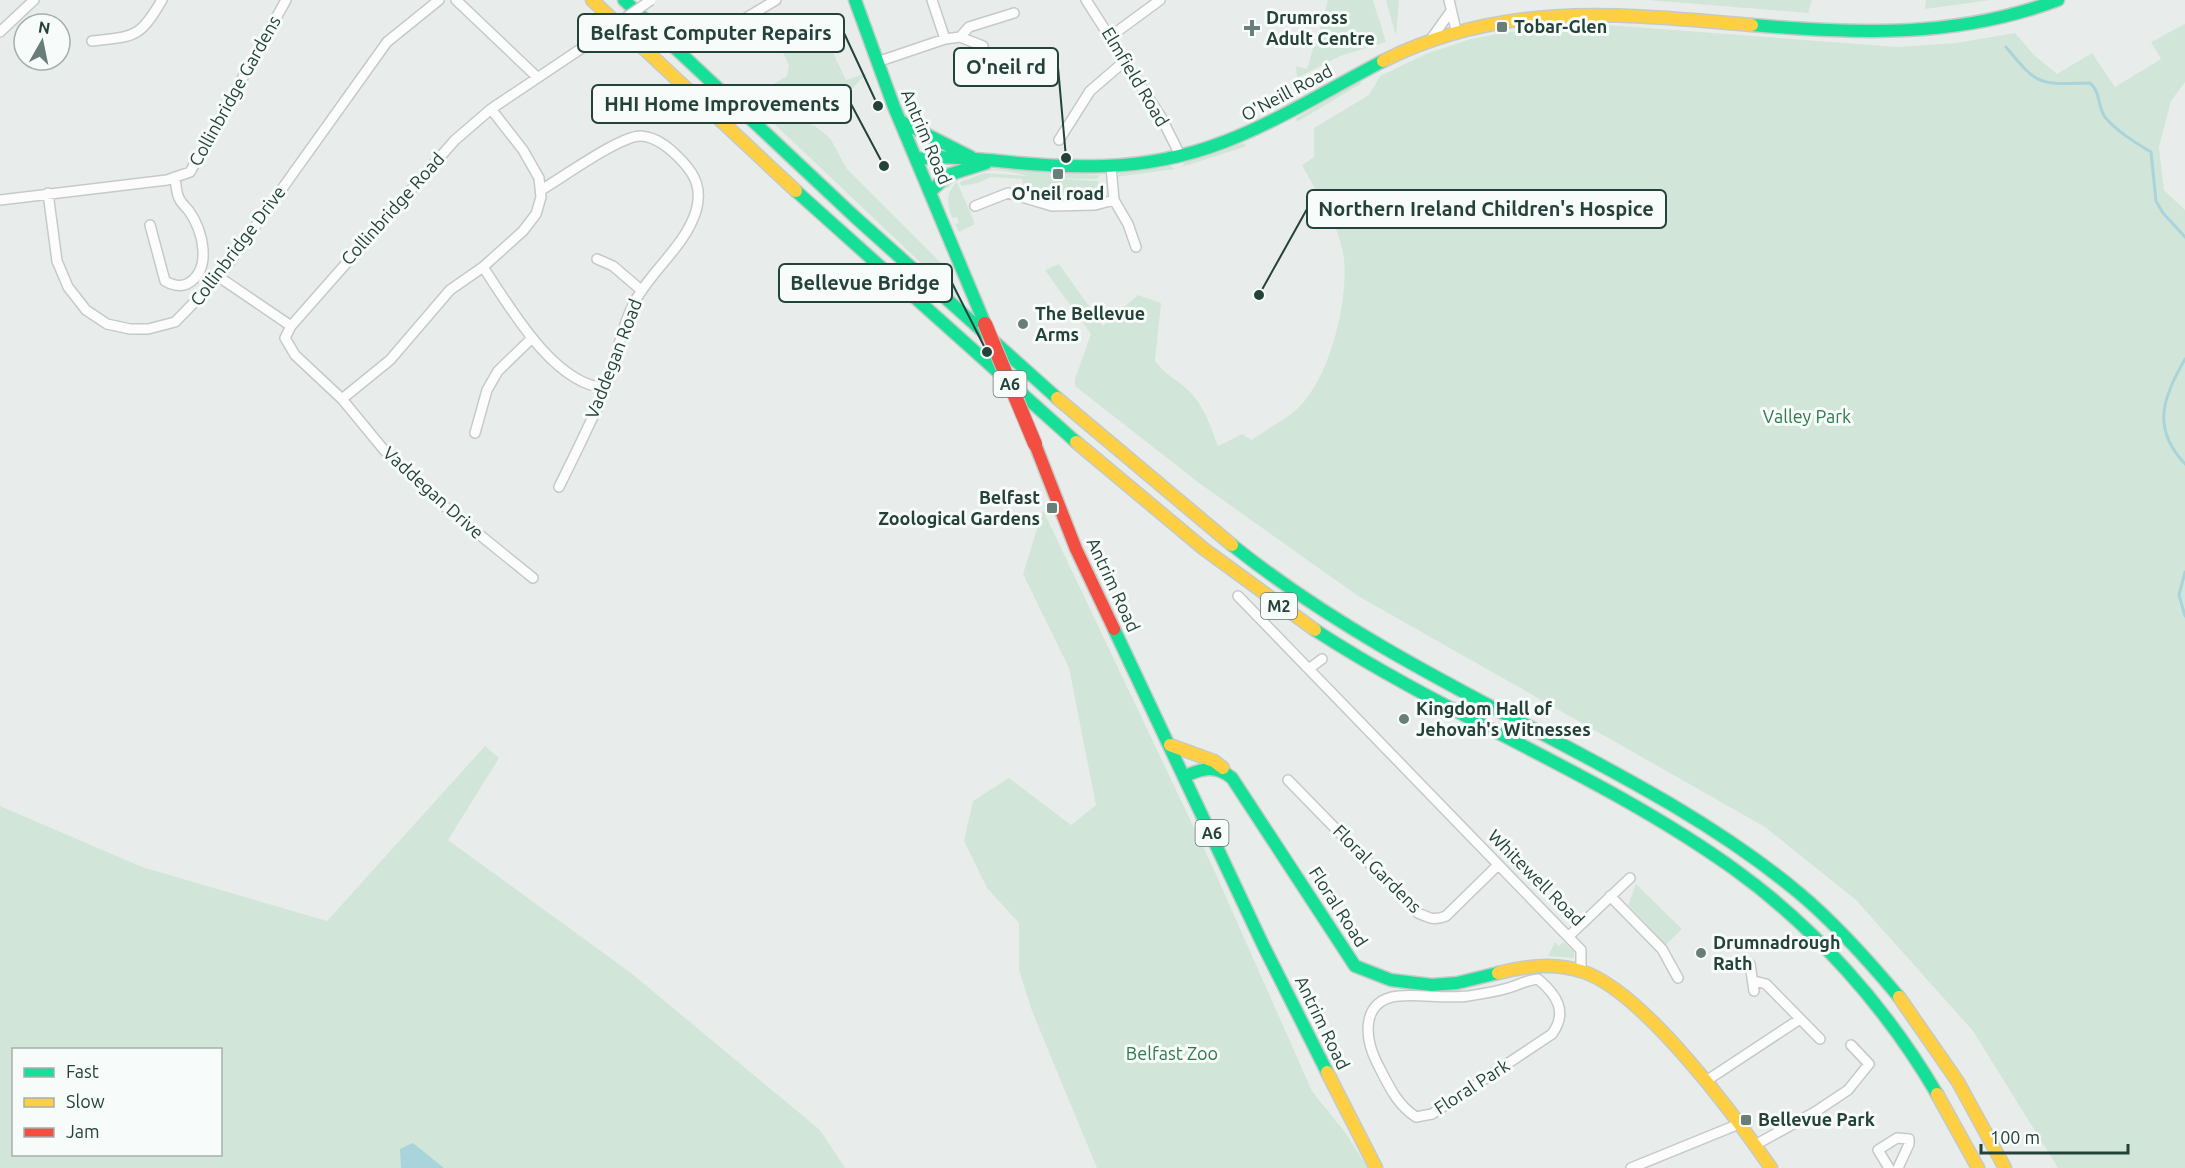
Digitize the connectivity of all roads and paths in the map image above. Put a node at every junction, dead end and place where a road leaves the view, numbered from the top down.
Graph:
1 (34, 0) edge
2 (162, 0) edge
3 (286, 0) edge
4 (439, 0) edge
5 (456, 0) edge
6 (592, 0) edge
7 (624, 0) edge
8 (651, 0) edge
9 (776, 0) edge
10 (855, 0) edge
11 (932, 0) edge
12 (1086, 0) edge
13 (1160, 0) edge
14 (1449, 0) edge
15 (2058, 0) edge
16 (1451, 10) junction
17 (1014, 13) dead end
18 (1456, 30) junction
19 (0, 32) edge
20 (1111, 36) junction
21 (712, 38) dead end
22 (960, 38) junction
23 (945, 39) junction
24 (1431, 39) junction
25 (92, 41) dead end
26 (1126, 60) junction
27 (984, 61) dead end
28 (877, 62) junction
29 (537, 77) junction
30 (490, 109) junction
31 (900, 121) junction
32 (1059, 140) dead end
33 (1181, 157) junction
34 (916, 159) junction
35 (975, 159) junction
36 (993, 160) junction
37 (1111, 167) junction
38 (175, 177) junction
39 (541, 190) junction
40 (930, 192) junction
41 (48, 193) junction
42 (0, 200) edge
43 (1114, 200) junction
44 (975, 206) dead end
45 (150, 225) dead end
46 (1136, 247) dead end
47 (597, 259) dead end
48 (483, 267) junction
49 (219, 277) junction
50 (641, 290) junction
51 (291, 326) junction
52 (531, 339) junction
53 (605, 388) junction
54 (342, 399) junction
55 (475, 433) dead end
56 (559, 487) dead end
57 (533, 578) dead end
58 (1238, 596) dead end
59 (1322, 659) dead end
60 (1310, 668) junction
61 (1170, 745) junction
62 (1224, 770) junction
63 (1185, 776) junction
64 (1288, 780) dead end
65 (1497, 865) junction
66 (1630, 878) dead end
67 (1610, 896) junction
68 (1569, 936) junction
69 (1750, 964) dead end
70 (1581, 970) junction
71 (1490, 975) junction
72 (1678, 978) dead end
73 (1754, 981) junction
74 (1494, 991) junction
75 (1754, 991) dead end
76 (1800, 1019) junction
77 (1820, 1039) dead end
78 (1851, 1045) dead end
79 (1706, 1082) junction
80 (1739, 1124) junction
81 (1755, 1145) junction
82 (1376, 1168) edge
83 (1632, 1168) edge
84 (1771, 1168) edge
85 (1889, 1168) edge
86 (1898, 1168) edge
87 (1978, 1168) edge
88 (2005, 1168) edge

1 - 19 street
2 - 25 street
3 - 38 street, Collinbridge Gardens
4 - 49 street, Collinbridge Drive
5 - 29 street
6 - 87 main road, M2
7 - 88 main road, M2
8 - 29 street, Collinbridge Road, bridge
9 - 21 street
10 - 28 main road, Antrim Road / A6
11 - 23 street
12 - 20 street, Elmfield Road
13 - 20 street
14 - 16 street
15 - 18 main road, O'Neill Road
16 - 18 street
16 - 24 street
17 - 22 street
18 - 24 main road, O'Neill Road
20 - 26 street, Elmfield Road
22 - 23 street
22 - 27 street
23 - 28 street
24 - 33 main road, O'Neill Road
26 - 32 street
26 - 33 street, Elmfield Road
28 - 31 main road, Antrim Road / A6
29 - 30 street, Collinbridge Road
30 - 39 street
30 - 51 street, Collinbridge Road
31 - 34 main road, Antrim Road / A6
31 - 35 main road
33 - 37 main road, O'Neill Road
34 - 35 main road, O'Neill Road
34 - 40 main road, Antrim Road / A6
35 - 36 main road, O'Neill Road
36 - 37 main road, O'Neill Road
36 - 40 main road
37 - 43 street
38 - 41 street, Collinbridge Gardens
38 - 45 street
39 - 48 street
39 - 50 street, Vaddegan Road
40 - 61 main road, Antrim Road / A6, bridge
41 - 42 street, Collinbridge Gardens
41 - 49 street, Collinbridge Drive
43 - 44 street
43 - 46 street
47 - 50 street
48 - 52 street
48 - 54 street
49 - 51 street
50 - 53 street, Vaddegan Road
51 - 54 street
52 - 53 street
52 - 55 street
53 - 56 street, Vaddegan Road
54 - 57 street, Vaddegan Drive
58 - 60 street, Whitewell Road
59 - 60 street
60 - 65 street, Whitewell Road
61 - 62 main road
61 - 63 main road, Antrim Road / A6
62 - 63 main road
62 - 71 main road, Floral Road
63 - 82 main road, Antrim Road / A6
64 - 65 street, Floral Gardens
65 - 68 street, Whitewell Road
66 - 67 street
67 - 68 street
67 - 72 street
68 - 70 street, Whitewell Road
69 - 73 street
70 - 71 main road, Floral Road
70 - 79 main road
71 - 74 street
73 - 75 street
73 - 76 street
74 - 74 street, Floral Park
76 - 77 street
76 - 79 street
78 - 81 street
79 - 80 main road
80 - 81 main road
80 - 83 street
81 - 84 main road
85 - 86 street

